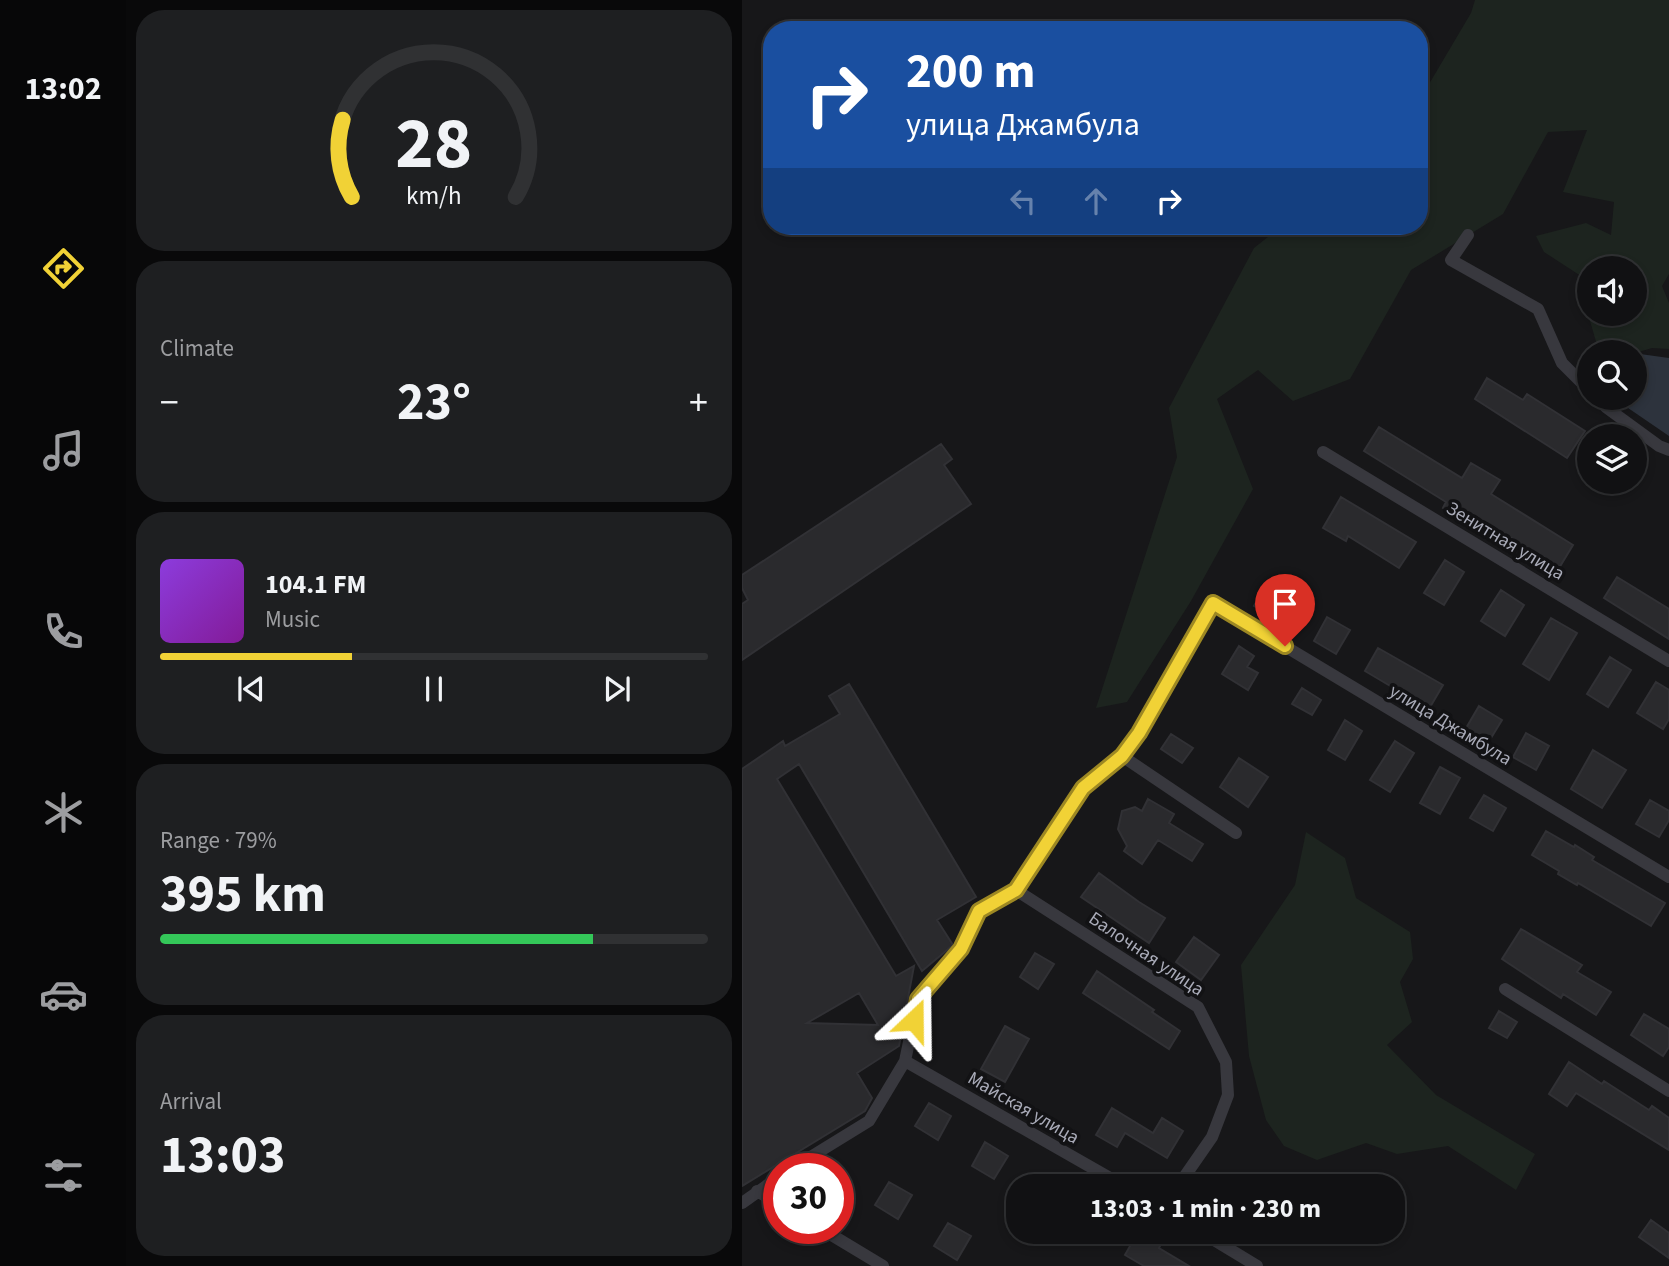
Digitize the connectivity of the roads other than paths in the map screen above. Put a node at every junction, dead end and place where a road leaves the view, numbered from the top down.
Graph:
1 (1468, 235) dead end
2 (1577, 378) edge
3 (1610, 410) edge
4 (1669, 450) edge
5 (1323, 452) dead end
6 (1669, 661) edge
7 (1122, 756) junction
8 (1236, 833) dead end
9 (1669, 877) edge
10 (1016, 890) junction
11 (1505, 989) dead end
12 (905, 1061) junction
13 (1669, 1091) edge
14 (817, 1153) edge
15 (1103, 1174) edge
16 (1186, 1174) edge
17 (763, 1187) edge
18 (757, 1191) junction
19 (763, 1195) edge
20 (742, 1203) edge
21 (847, 1244) edge
22 (1220, 1244) edge
23 (883, 1266) edge
24 (1256, 1266) edge

1 - 2 street
3 - 4 street
5 - 6 street, Зенитная улица
7 - 8 street
7 - 9 street, улица Джамбула
7 - 10 street
10 - 12 street
10 - 16 street, Балочная улица
11 - 13 street
12 - 14 street
12 - 15 street, Майская улица
17 - 18 street
18 - 19 street
18 - 20 street
21 - 23 street
22 - 24 street

